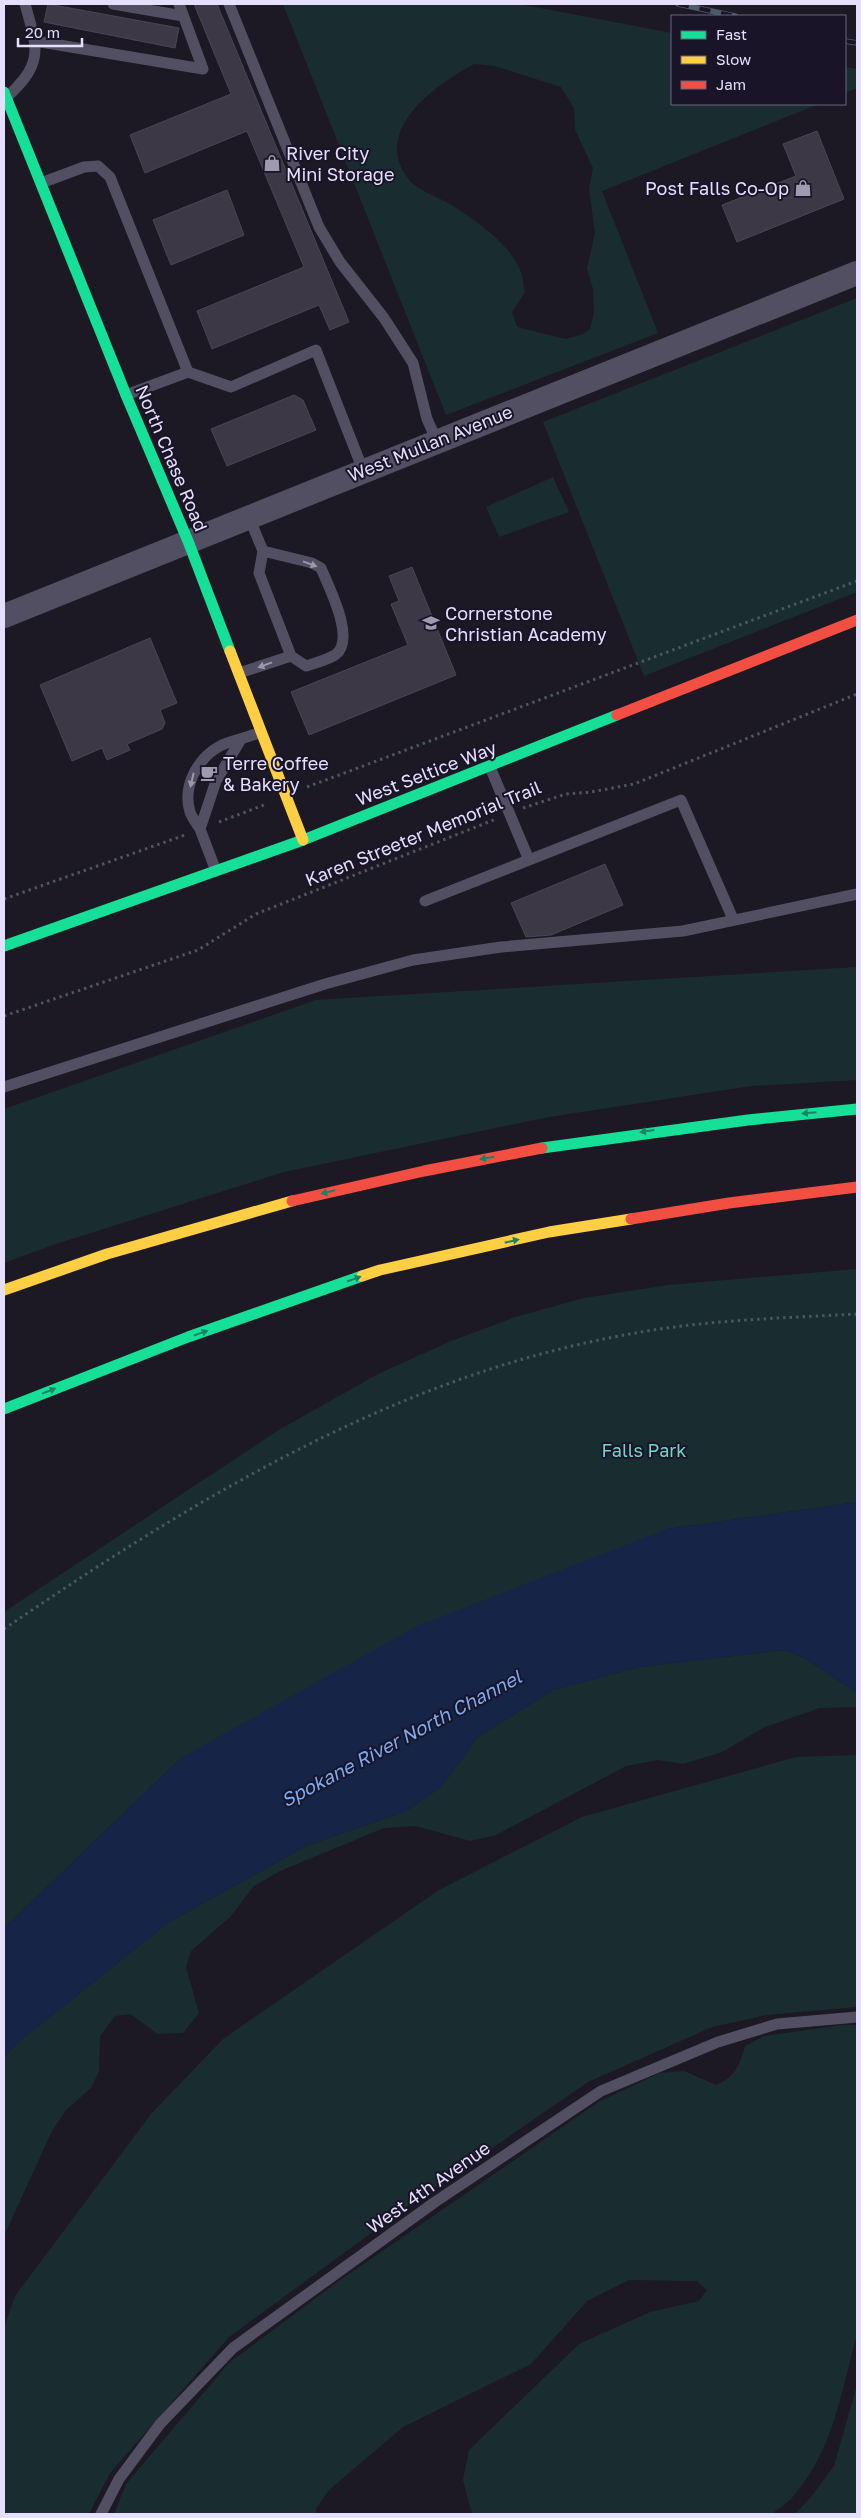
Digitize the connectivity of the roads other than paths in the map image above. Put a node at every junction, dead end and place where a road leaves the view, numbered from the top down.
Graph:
1 (25, 4) edge
2 (113, 4) edge
3 (179, 4) edge
4 (229, 4) edge
5 (183, 16) junction
6 (35, 41) junction
7 (5, 94) edge
8 (40, 183) junction
9 (857, 273) edge
10 (188, 372) junction
11 (126, 396) junction
12 (437, 441) junction
13 (363, 470) junction
14 (249, 517) junction
15 (188, 541) junction
16 (263, 551) junction
17 (4, 616) edge
18 (857, 620) edge
19 (291, 656) junction
20 (239, 673) junction
21 (262, 732) junction
22 (240, 741) junction
23 (490, 766) junction
24 (200, 829) junction
25 (303, 840) junction
26 (529, 860) junction
27 (216, 871) junction
28 (857, 894) edge
29 (425, 901) dead end
30 (733, 919) junction
31 (4, 946) edge
32 (4, 1087) edge
33 (857, 1110) edge
34 (857, 1187) edge
35 (4, 1290) edge
36 (4, 1409) edge
37 (857, 2017) edge
38 (101, 2514) edge

1 - 6 lane
2 - 5 lane
3 - 5 lane
4 - 12 lane
5 - 6 lane
6 - 7 lane
7 - 8 main road, North Chase Road
8 - 10 lane
8 - 11 main road, North Chase Road
9 - 12 street, West Mullan Avenue
10 - 11 lane
10 - 13 lane
11 - 15 main road, North Chase Road
12 - 13 street, West Mullan Avenue
13 - 14 street, West Mullan Avenue
14 - 15 street, West Mullan Avenue
14 - 16 lane
15 - 17 street, West Mullan Avenue
15 - 20 main road, North Chase Road
16 - 19 lane
16 -> 19 lane
18 - 23 main road, West Seltice Way
19 -> 20 lane
20 - 21 main road, North Chase Road
21 - 22 lane
21 - 25 main road, North Chase Road
22 - 24 lane
22 -> 24 lane
23 - 25 main road, West Seltice Way
23 - 26 lane
24 - 27 lane
25 - 27 main road, West Seltice Way
26 - 29 lane
26 - 30 lane
27 - 31 main road, West Seltice Way
28 - 30 lane
30 - 32 lane
33 -> 35 main road
36 -> 34 main road
37 - 38 lane, West 4th Avenue

